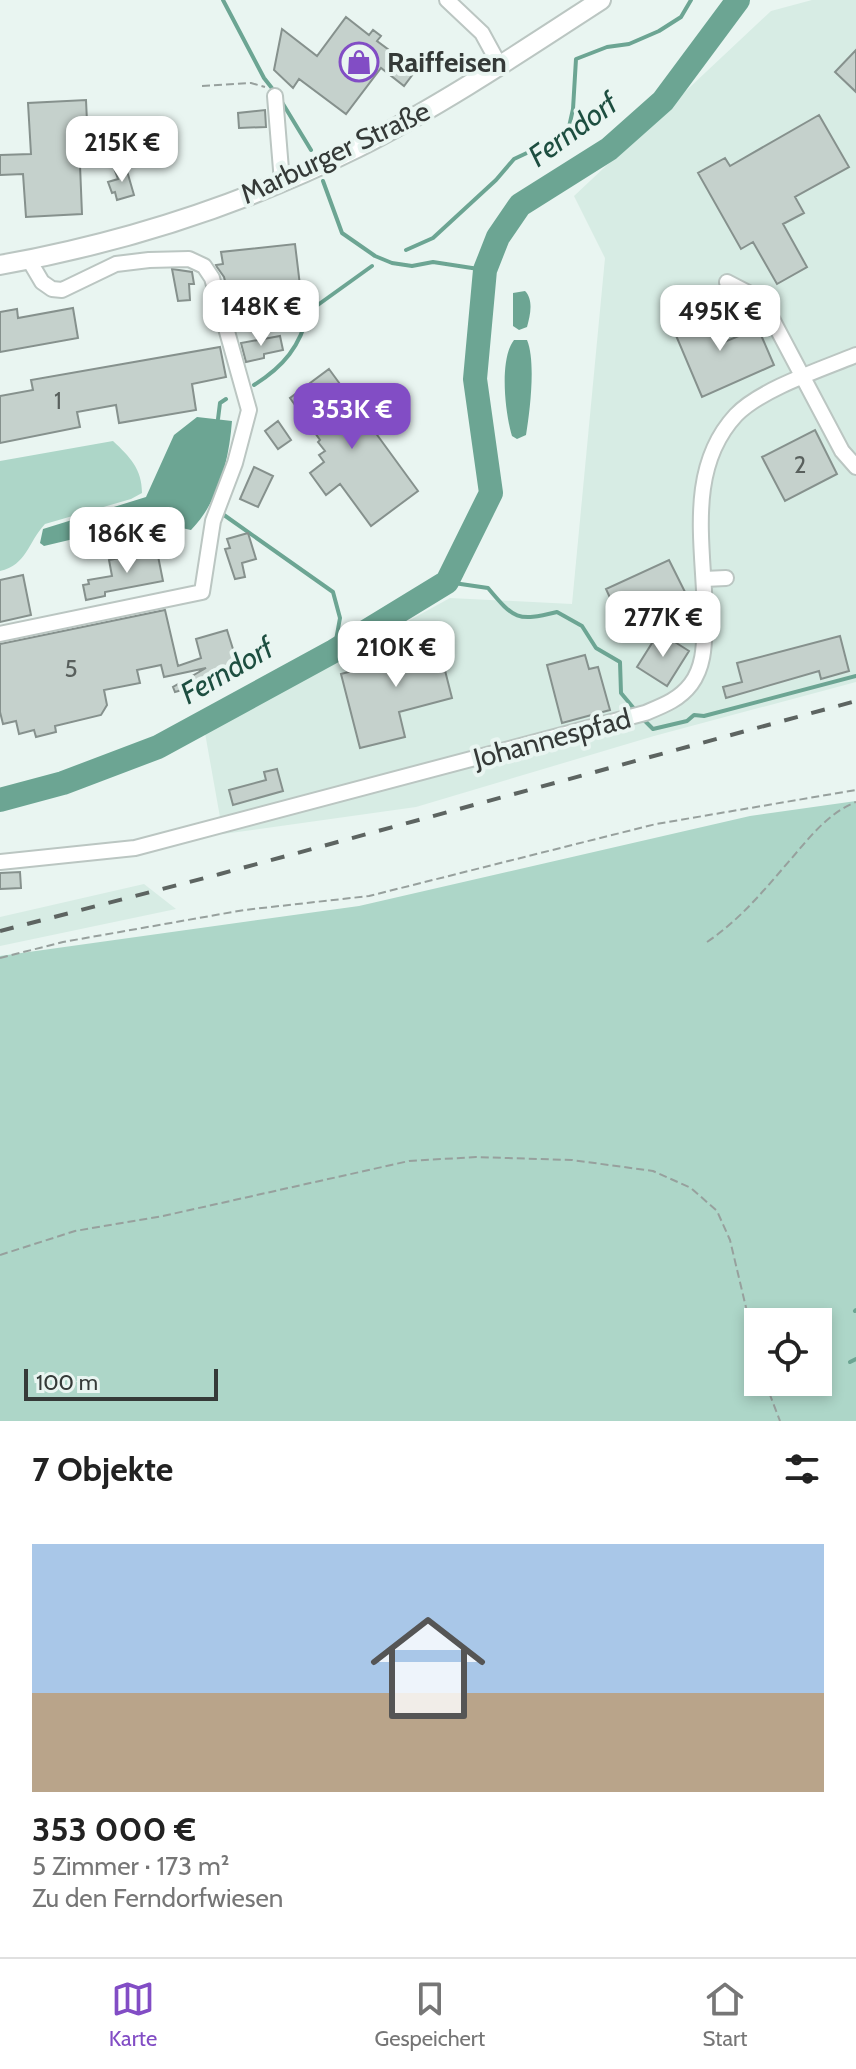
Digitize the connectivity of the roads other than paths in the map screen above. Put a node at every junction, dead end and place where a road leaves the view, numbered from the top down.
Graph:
1 (447, 0) edge
2 (601, 0) edge
3 (500, 66) junction
4 (275, 96) road end
5 (282, 182) junction
6 (29, 260) junction
7 (0, 265) edge
8 (727, 282) dead end
9 (856, 355) edge
10 (805, 377) junction
11 (856, 467) edge
12 (726, 578) dead end
13 (704, 579) junction
14 (0, 634) edge
15 (0, 862) edge

1 - 3 street
2 - 3 main road, Marburger Straße
3 - 5 main road, Marburger Straße
4 - 5 street
5 - 6 main road, Marburger Straße
6 - 7 main road, Marburger Straße
6 - 14 street
8 - 10 street
9 - 10 street, Johannespfad
10 - 11 street
10 - 13 street, Johannespfad
12 - 13 street
13 - 15 street, Johannespfad

